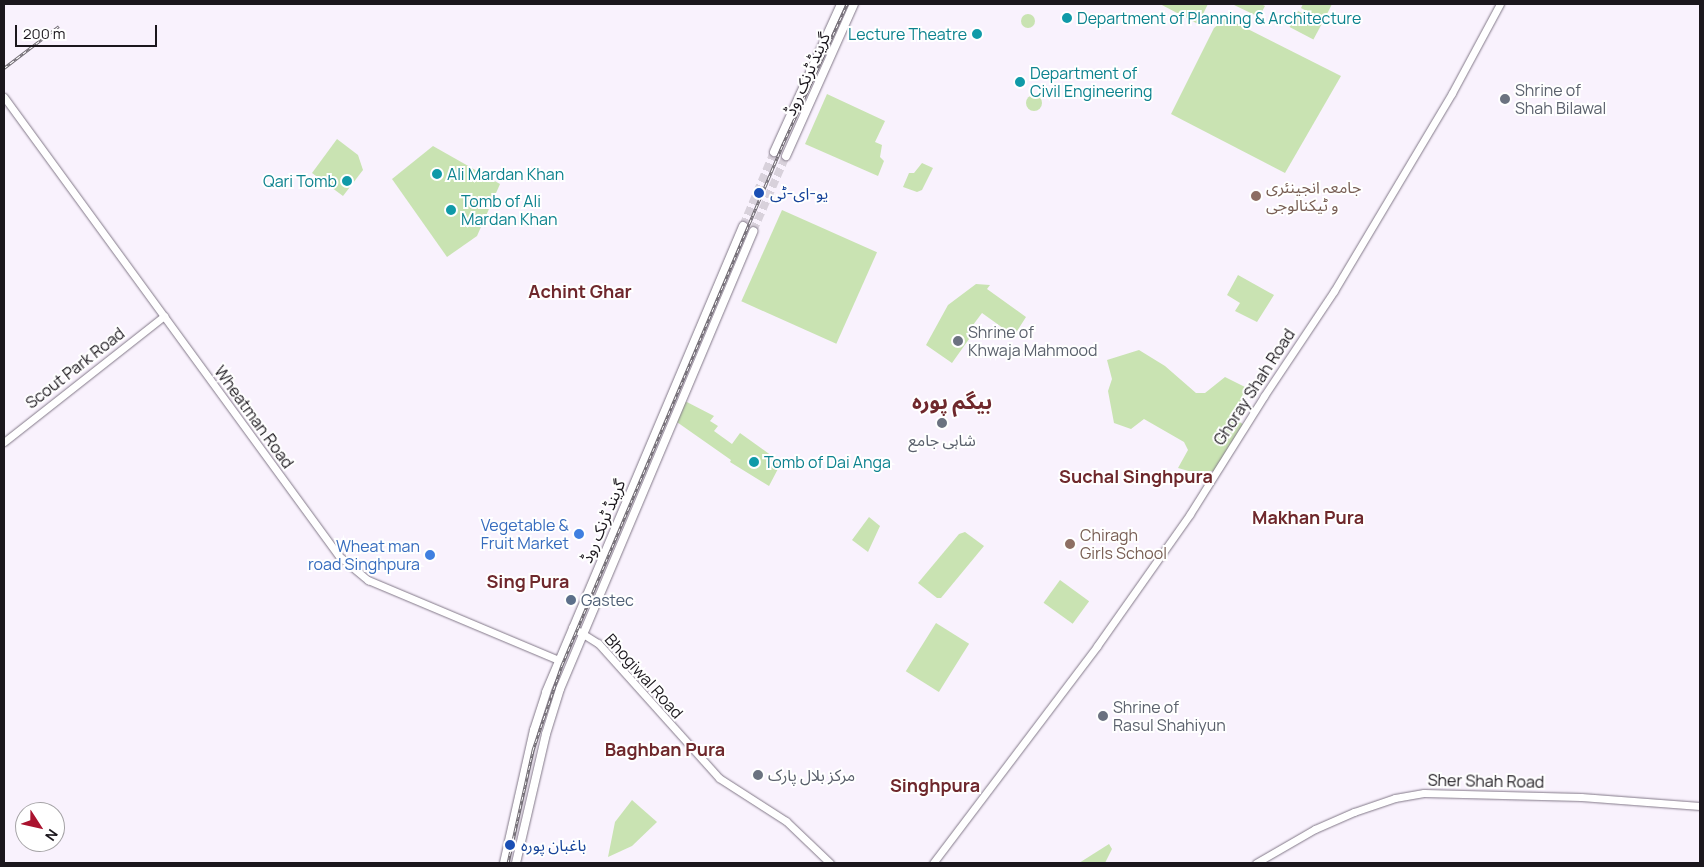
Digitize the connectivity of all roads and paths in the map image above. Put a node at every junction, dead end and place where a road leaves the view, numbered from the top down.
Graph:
1 (842, 4) edge
2 (854, 4) edge
3 (1500, 4) edge
4 (819, 52) junction
5 (830, 58) junction
6 (4, 97) edge
7 (774, 152) tunnel mouth
8 (786, 156) tunnel mouth
9 (743, 226) tunnel mouth
10 (754, 231) tunnel mouth
11 (164, 316) junction
12 (4, 442) edge
13 (572, 626) junction
14 (584, 632) junction
15 (558, 660) junction
16 (1700, 806) edge
17 (504, 863) edge
18 (516, 863) edge
19 (830, 863) edge
20 (933, 863) edge
21 (1256, 863) edge

1 - 4 main road, گرینڈ ٹرنک روڈ
2 - 5 main road, گرینڈ ٹرنک روڈ
3 - 20 main road, Ghoray Shah Road
4 - 5 main road
4 - 7 main road, گرینڈ ٹرنک روڈ
5 - 8 main road, گرینڈ ٹرنک روڈ
6 - 11 main road, Wheatman Road
9 - 13 main road, گرینڈ ٹرنک روڈ
10 - 14 main road, گرینڈ ٹرنک روڈ
11 - 12 main road, Scout Park Road
11 - 15 main road, Wheatman Road
13 - 14 main road, Bhogiwal Road
13 - 15 main road, گرینڈ ٹرنک روڈ
14 - 18 main road, گرینڈ ٹرنک روڈ
14 - 19 main road, Bhogiwal Road
15 - 17 main road, گرینڈ ٹرنک روڈ
16 - 21 main road, Sher Shah Road

